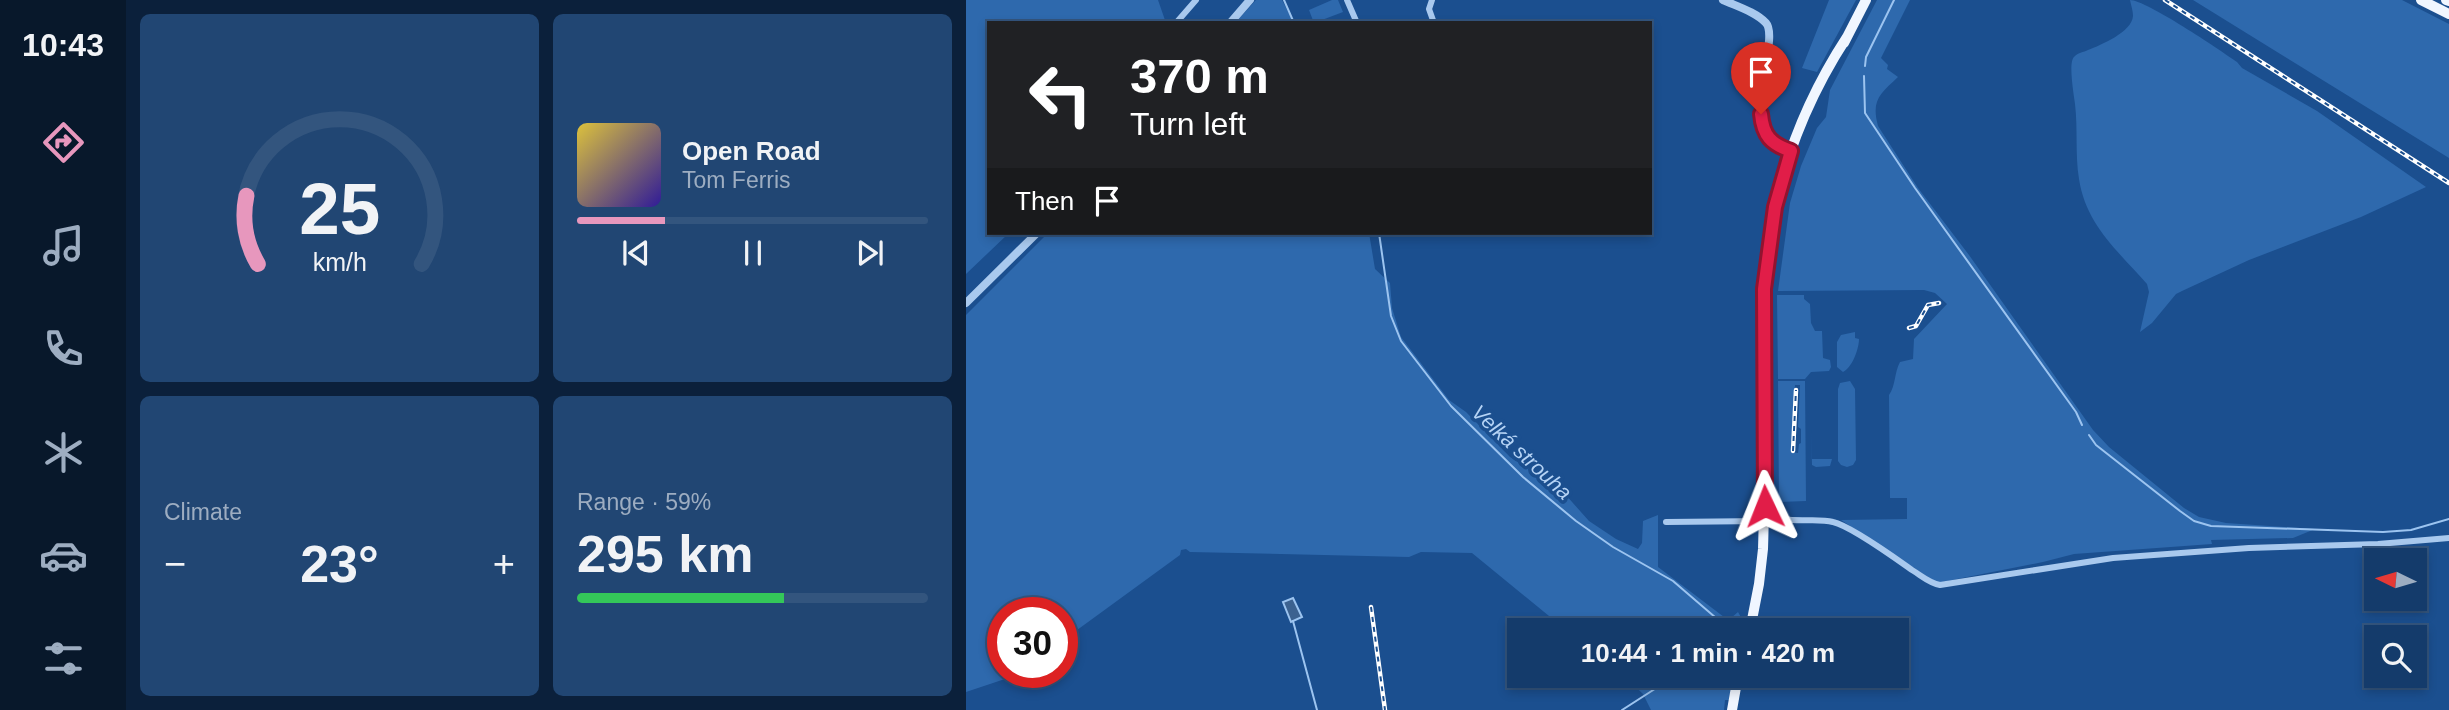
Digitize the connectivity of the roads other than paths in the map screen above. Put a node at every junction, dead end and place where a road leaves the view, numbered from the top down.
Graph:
1 (1196, 0) edge
2 (1250, 0) edge
3 (1347, 0) edge
4 (1432, 0) edge
5 (1723, 0) edge
6 (1866, 0) edge
7 (2421, 0) edge
8 (2449, 14) edge
9 (1178, 21) edge
10 (1232, 21) edge
11 (1356, 21) edge
12 (1433, 21) edge
13 (1791, 151) junction
14 (1035, 235) edge
15 (966, 303) edge
16 (1763, 503) junction
17 (1775, 516) junction
18 (1796, 520) junction
19 (1763, 521) junction
20 (1667, 522) dead end
21 (1775, 524) junction
22 (1763, 538) junction
23 (2449, 538) edge
24 (1752, 618) edge
25 (1736, 688) edge
26 (1732, 710) edge

1 - 9 street
2 - 10 street
3 - 11 street
4 - 12 street
5 - 13 street
6 - 13 main road
7 - 8 main road
13 - 16 main road
14 - 15 street
16 - 17 street
16 - 19 main road
17 - 18 street
17 - 19 street
18 - 21 street
18 - 23 street
19 - 20 street
19 - 21 street
19 - 22 main road
21 - 22 street
22 - 24 main road
25 - 26 main road

